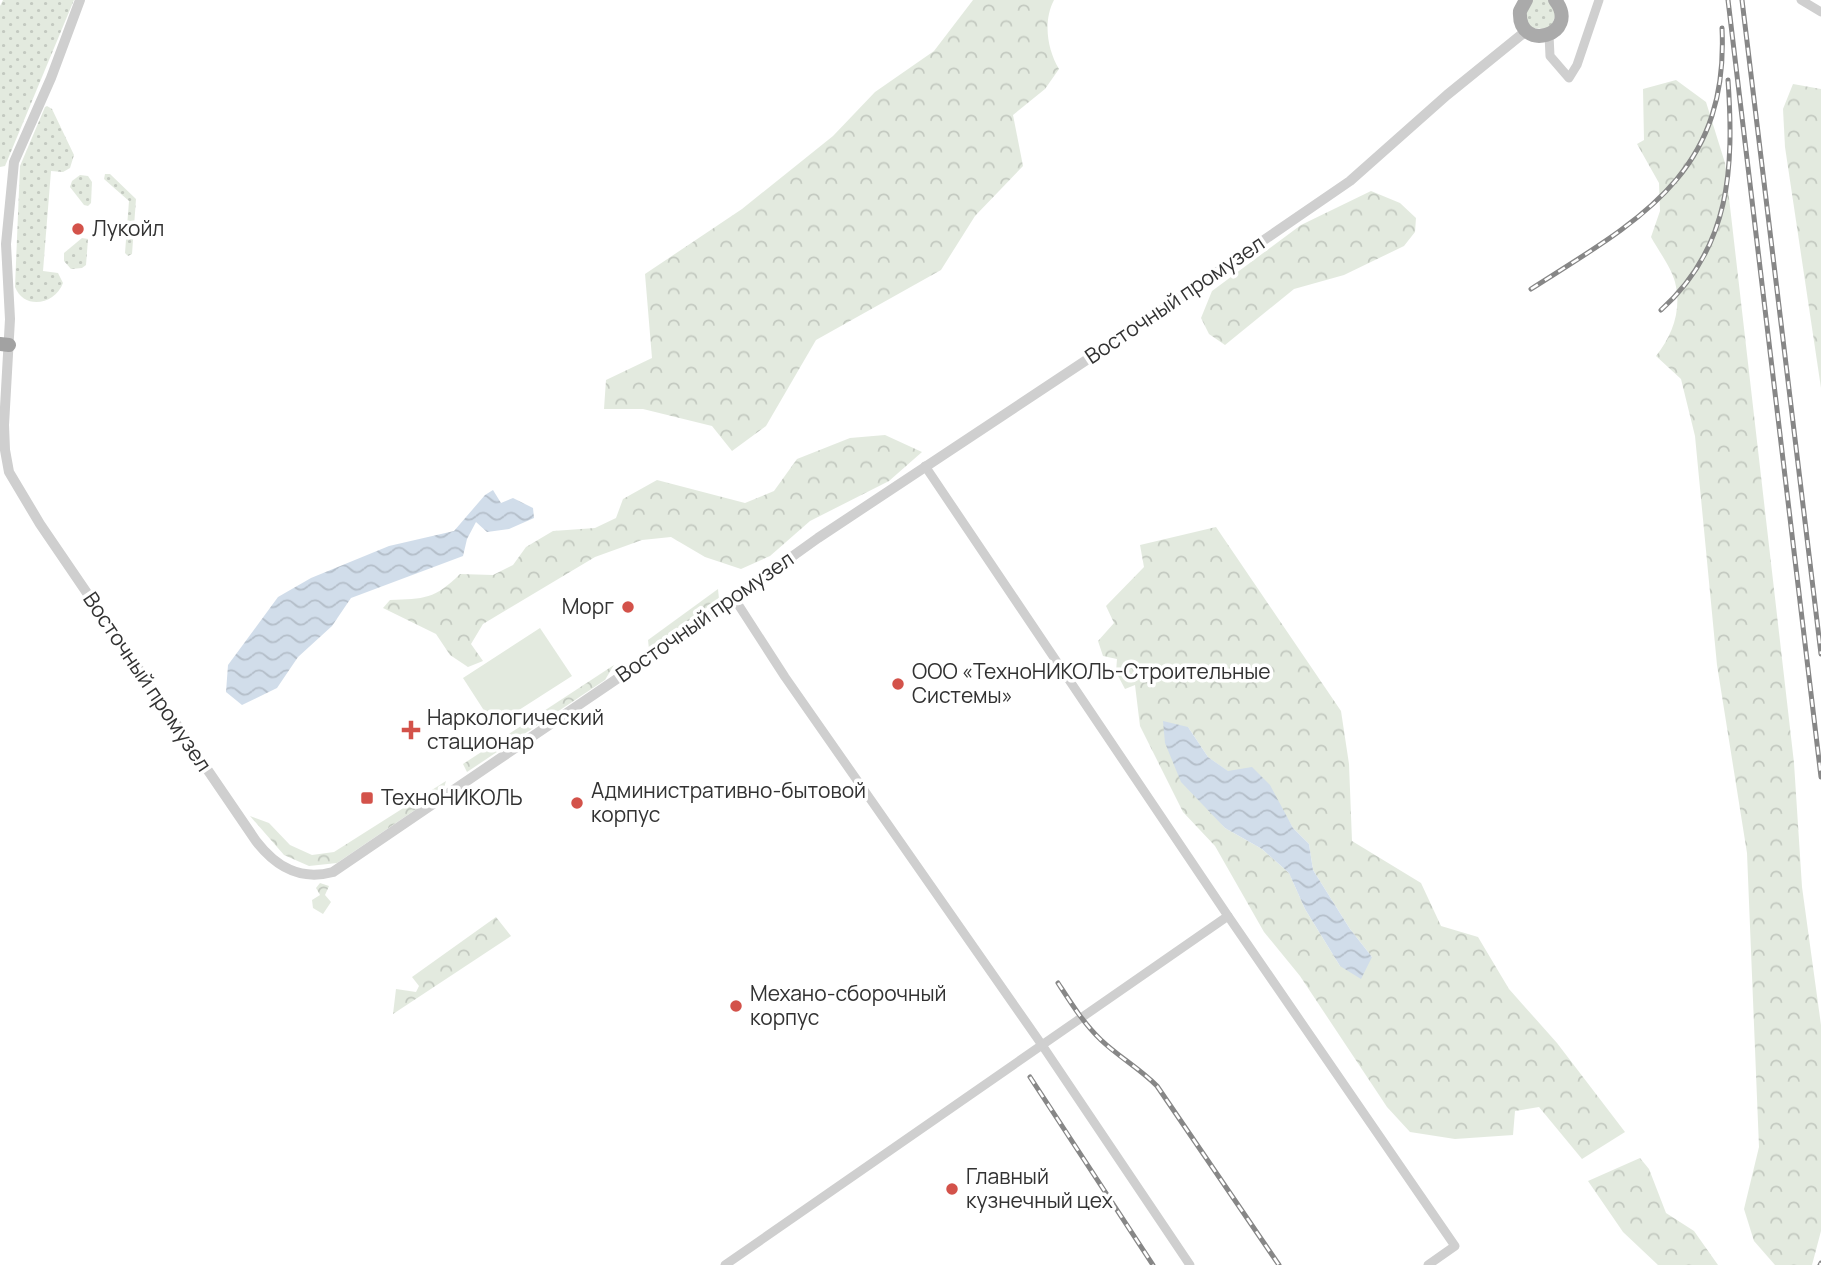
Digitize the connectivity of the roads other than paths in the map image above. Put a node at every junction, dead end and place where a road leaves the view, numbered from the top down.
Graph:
1 (80, 0) edge
2 (1519, 0) edge
3 (1526, 0) edge
4 (1555, 0) edge
5 (1567, 0) edge
6 (1599, 0) edge
7 (1801, 0) edge
8 (1821, 12) edge
9 (1519, 15) junction
10 (1560, 22) junction
11 (1526, 31) junction
12 (1549, 35) junction
13 (4, 345) edge
14 (925, 466) junction
15 (734, 598) junction
16 (1228, 916) junction
17 (1042, 1045) junction
18 (725, 1265) edge
19 (1190, 1265) edge
20 (1428, 1265) edge

1 - 13 street, Восточный промузел
2 - 9 main road
3 - 9 main road
4 - 10 main road
5 - 10 main road
6 - 12 street
7 - 8 street
9 - 11 main road
10 - 12 main road
11 - 12 main road
11 - 14 street, Восточный промузел
13 - 15 street, Восточный промузел
14 - 15 street, Восточный промузел
14 - 16 street
15 - 17 street
16 - 17 street
16 - 20 street
17 - 18 street
17 - 19 street

